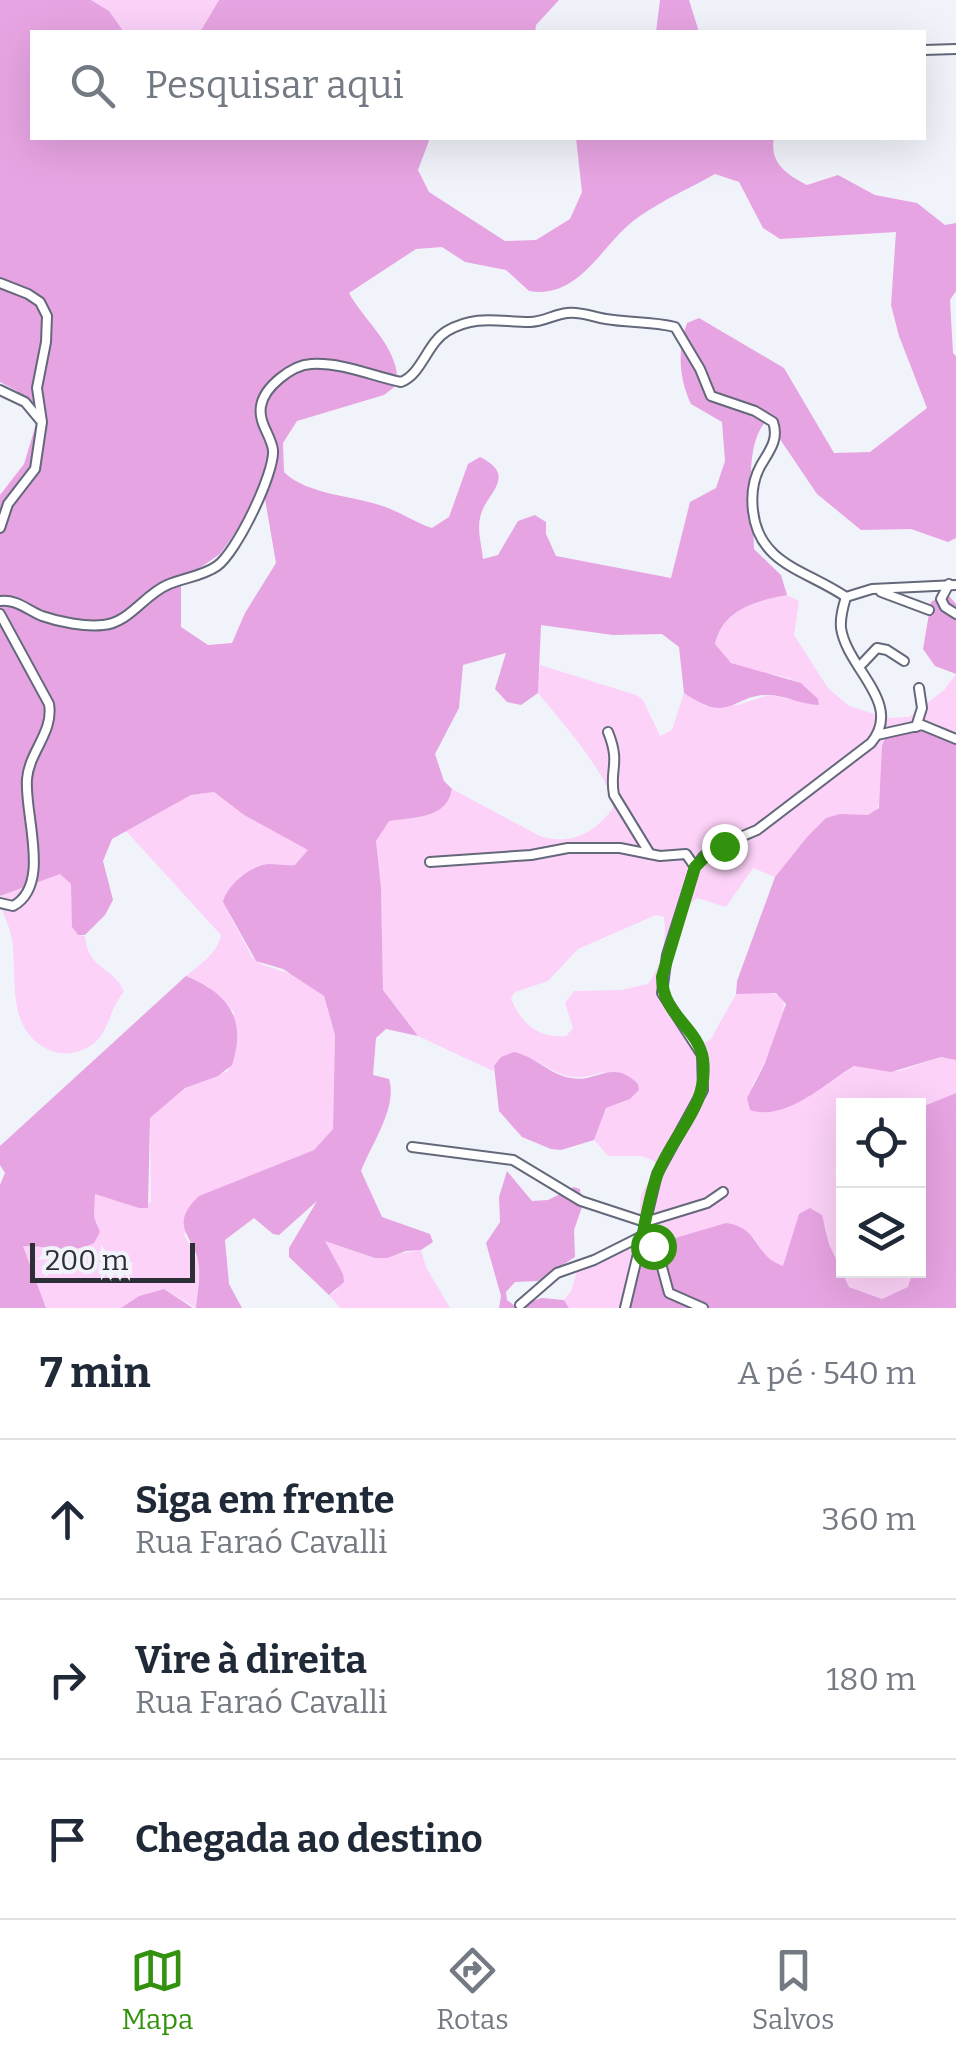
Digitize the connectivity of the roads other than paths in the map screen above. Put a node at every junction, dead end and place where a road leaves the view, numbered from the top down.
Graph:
1 (956, 49) edge
2 (926, 50) edge
3 (0, 283) edge
4 (581, 303) dead end
5 (587, 315) junction
6 (655, 322) junction
7 (655, 333) dead end
8 (0, 390) edge
9 (42, 422) junction
10 (0, 528) edge
11 (953, 585) edge
12 (867, 590) junction
13 (846, 596) junction
14 (0, 601) edge
15 (929, 610) dead end
16 (0, 614) edge
17 (956, 614) edge
18 (904, 661) dead end
19 (859, 667) junction
20 (920, 688) dead end
21 (916, 727) junction
22 (608, 732) dead end
23 (877, 735) junction
24 (956, 738) edge
25 (650, 854) junction
26 (430, 862) dead end
27 (695, 867) junction
28 (0, 903) edge
29 (412, 1147) dead end
30 (723, 1192) dead end
31 (644, 1228) junction
32 (520, 1305) dead end
33 (625, 1308) edge
34 (703, 1308) edge

1 - 2 street
3 - 9 street
4 - 5 street
5 - 6 street
5 - 14 street
6 - 7 street
6 - 13 street
8 - 9 street
9 - 10 street
11 - 12 street
11 - 17 street
12 - 13 street
12 - 15 street
13 - 19 street
16 - 28 street
18 - 19 street
19 - 23 street
20 - 21 street
21 - 23 street
21 - 24 street
22 - 25 street
23 - 27 street
25 - 26 street
25 - 27 street
27 - 31 street
29 - 31 street
30 - 31 street
31 - 32 street
31 - 33 street
31 - 34 street

